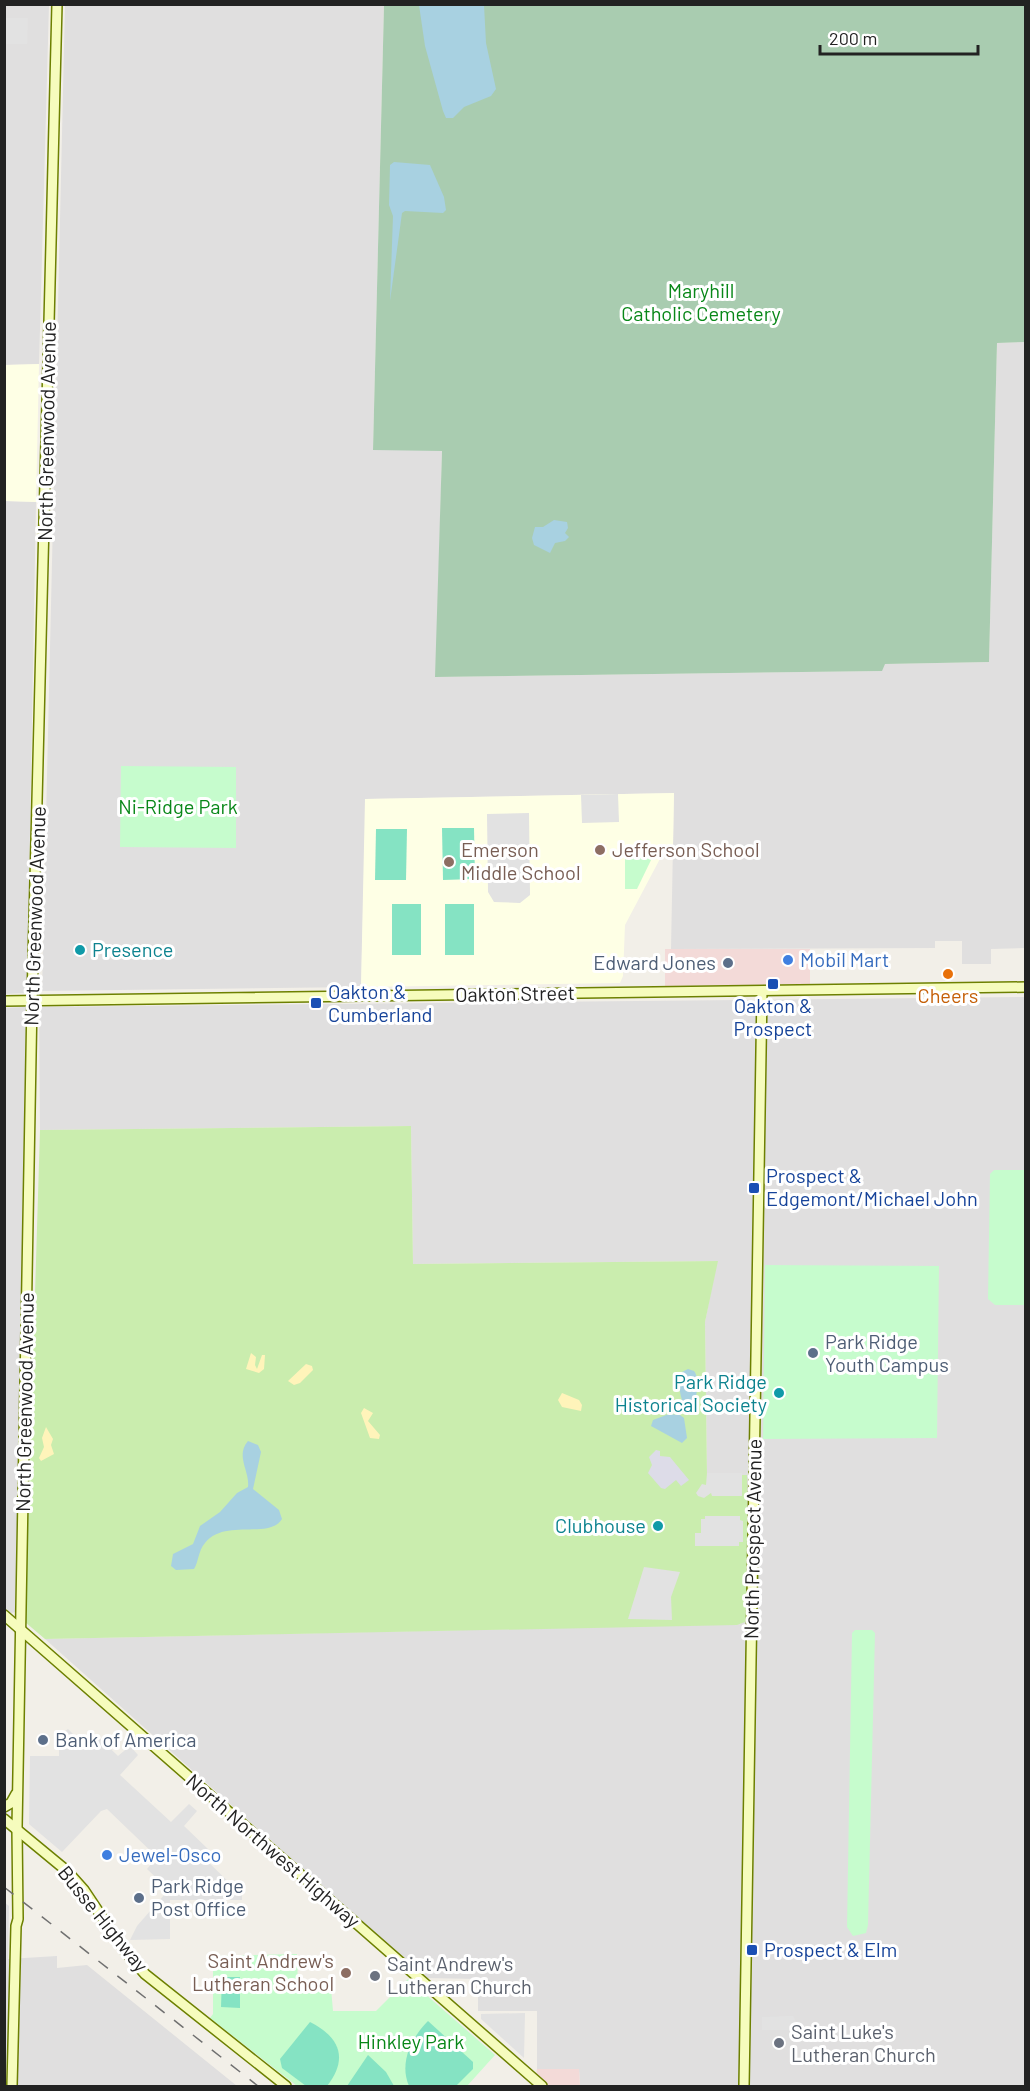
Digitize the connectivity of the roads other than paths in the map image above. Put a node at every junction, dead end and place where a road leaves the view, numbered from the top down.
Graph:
1 (57, 4) edge
2 (1026, 987) edge
3 (762, 991) junction
4 (32, 1000) junction
5 (4, 1001) edge
6 (4, 1615) edge
7 (21, 1629) junction
8 (18, 1792) junction
9 (4, 1807) edge
10 (4, 1819) edge
11 (17, 1828) junction
12 (43, 1850) junction
13 (19, 1854) junction
14 (16, 1926) junction
15 (12, 2086) edge
16 (286, 2086) edge
17 (542, 2086) edge
18 (744, 2086) edge

1 - 4 main road, North Greenwood Avenue
2 - 3 main road, Oakton Street
3 - 4 main road, Oakton Street
3 - 18 main road, North Prospect Avenue
4 - 5 main road, Oakton Street
4 - 7 main road, North Greenwood Avenue
6 - 7 main road, North Northwest Highway
7 - 8 main road, North Greenwood Avenue
7 - 17 main road, North Northwest Highway
8 - 9 main road
8 - 11 main road, North Greenwood Avenue
10 - 11 main road, Busse Highway
11 - 12 main road, Busse Highway
11 - 13 main road, North Greenwood Avenue
11 - 14 main road, North Greenwood Avenue
12 - 13 main road
12 - 16 main road, Busse Highway
13 - 14 main road, North Greenwood Avenue
14 - 15 main road, North Greenwood Avenue

